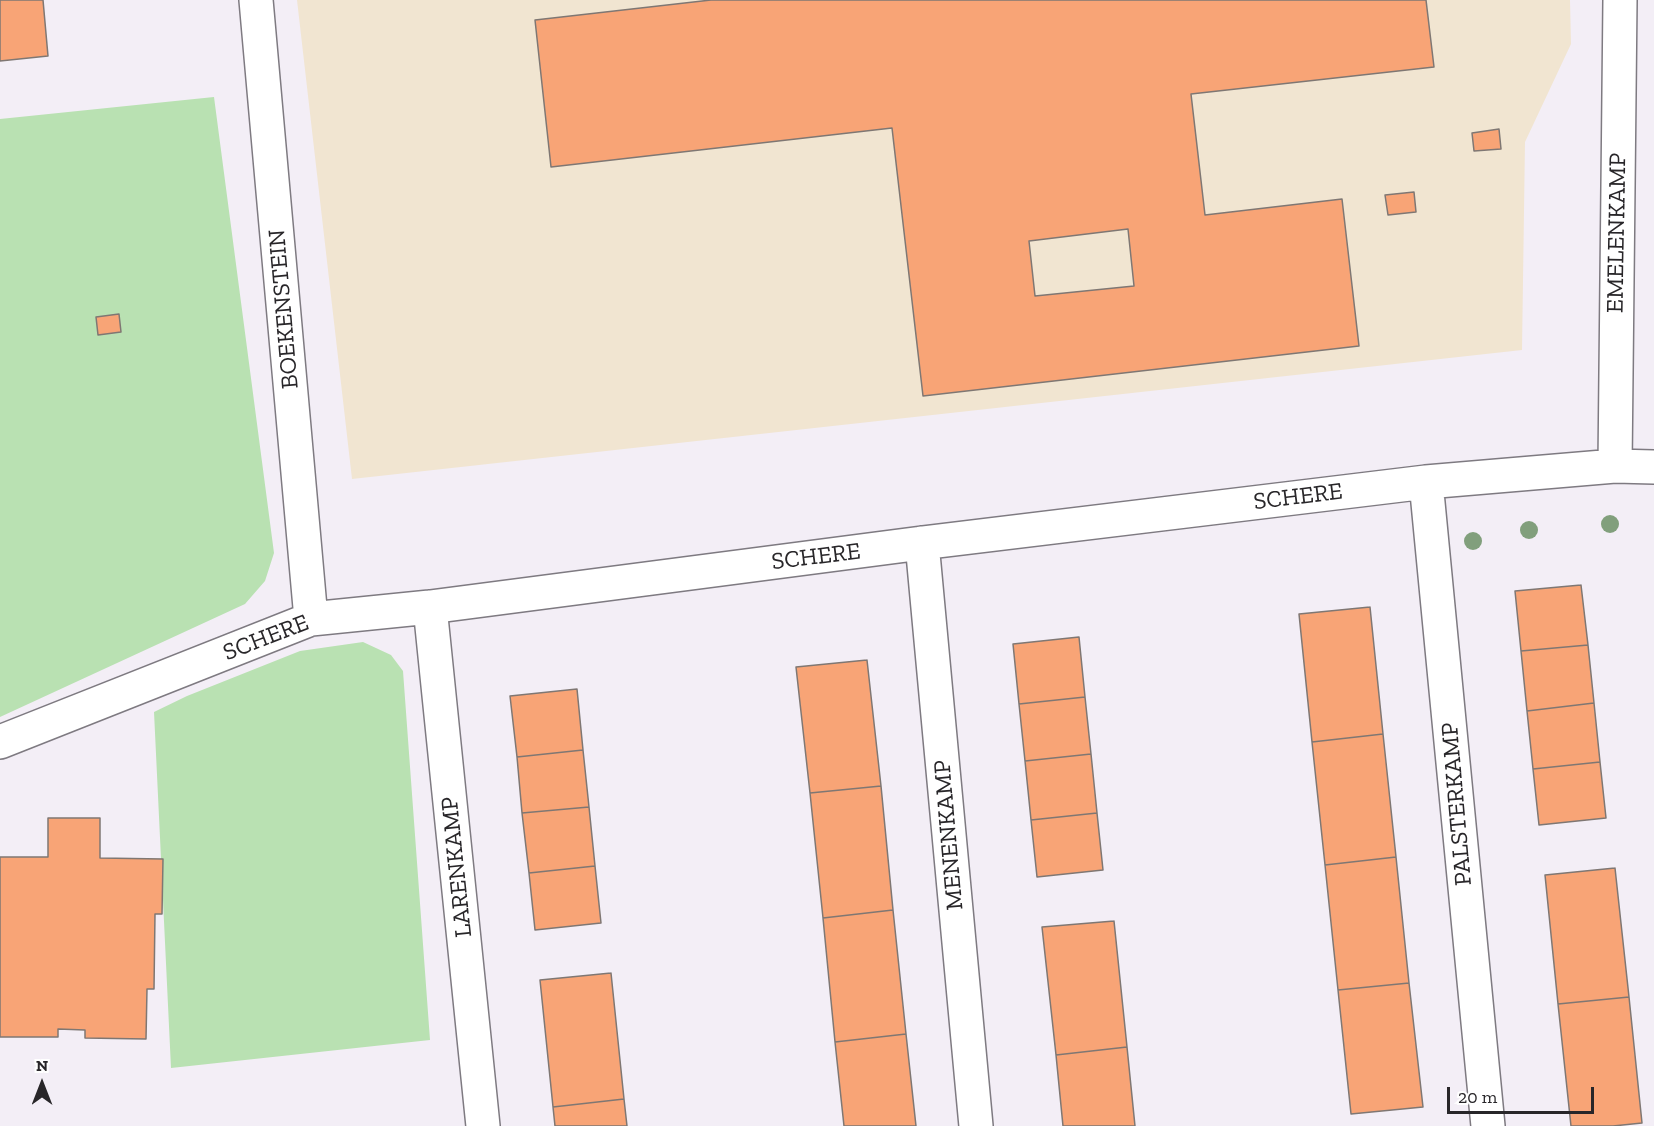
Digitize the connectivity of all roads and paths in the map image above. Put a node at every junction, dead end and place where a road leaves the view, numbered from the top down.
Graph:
1 (256, 0) edge
2 (1620, 0) edge
3 (1615, 466) junction
4 (1654, 467) edge
5 (1426, 482) junction
6 (922, 543) junction
7 (430, 607) junction
8 (311, 619) junction
9 (0, 742) edge
10 (483, 1126) edge
11 (976, 1126) edge
12 (1488, 1126) edge

1 - 8 street, BOEKENSTEIN
2 - 3 street, EMELENKAMP
3 - 4 street, SCHERE
3 - 5 street, SCHERE
5 - 6 street, SCHERE
5 - 12 street, PALSTERKAMP
6 - 7 street, SCHERE
6 - 11 street, MENENKAMP
7 - 8 street, SCHERE
7 - 10 street, LARENKAMP
8 - 9 street, SCHERE

